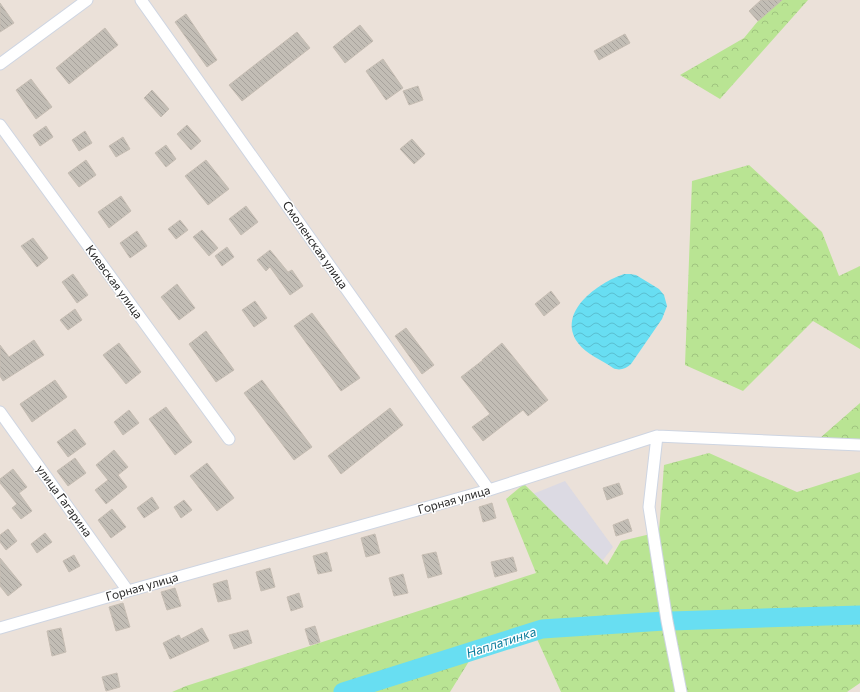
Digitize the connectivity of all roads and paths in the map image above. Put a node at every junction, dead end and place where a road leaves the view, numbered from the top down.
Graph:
1 (86, 0) edge
2 (141, 0) edge
3 (0, 64) edge
4 (0, 126) edge
5 (0, 412) edge
6 (657, 436) junction
7 (229, 439) dead end
8 (860, 445) edge
9 (489, 490) junction
10 (128, 591) junction
11 (0, 628) edge
12 (681, 692) edge

1 - 3 street
2 - 9 street, Смоленская улица
4 - 7 street, Киевская улица
5 - 10 street, улица Гагарина
6 - 8 street
6 - 9 street, Горная улица
6 - 12 street
9 - 10 street, Горная улица
10 - 11 street, Горная улица

